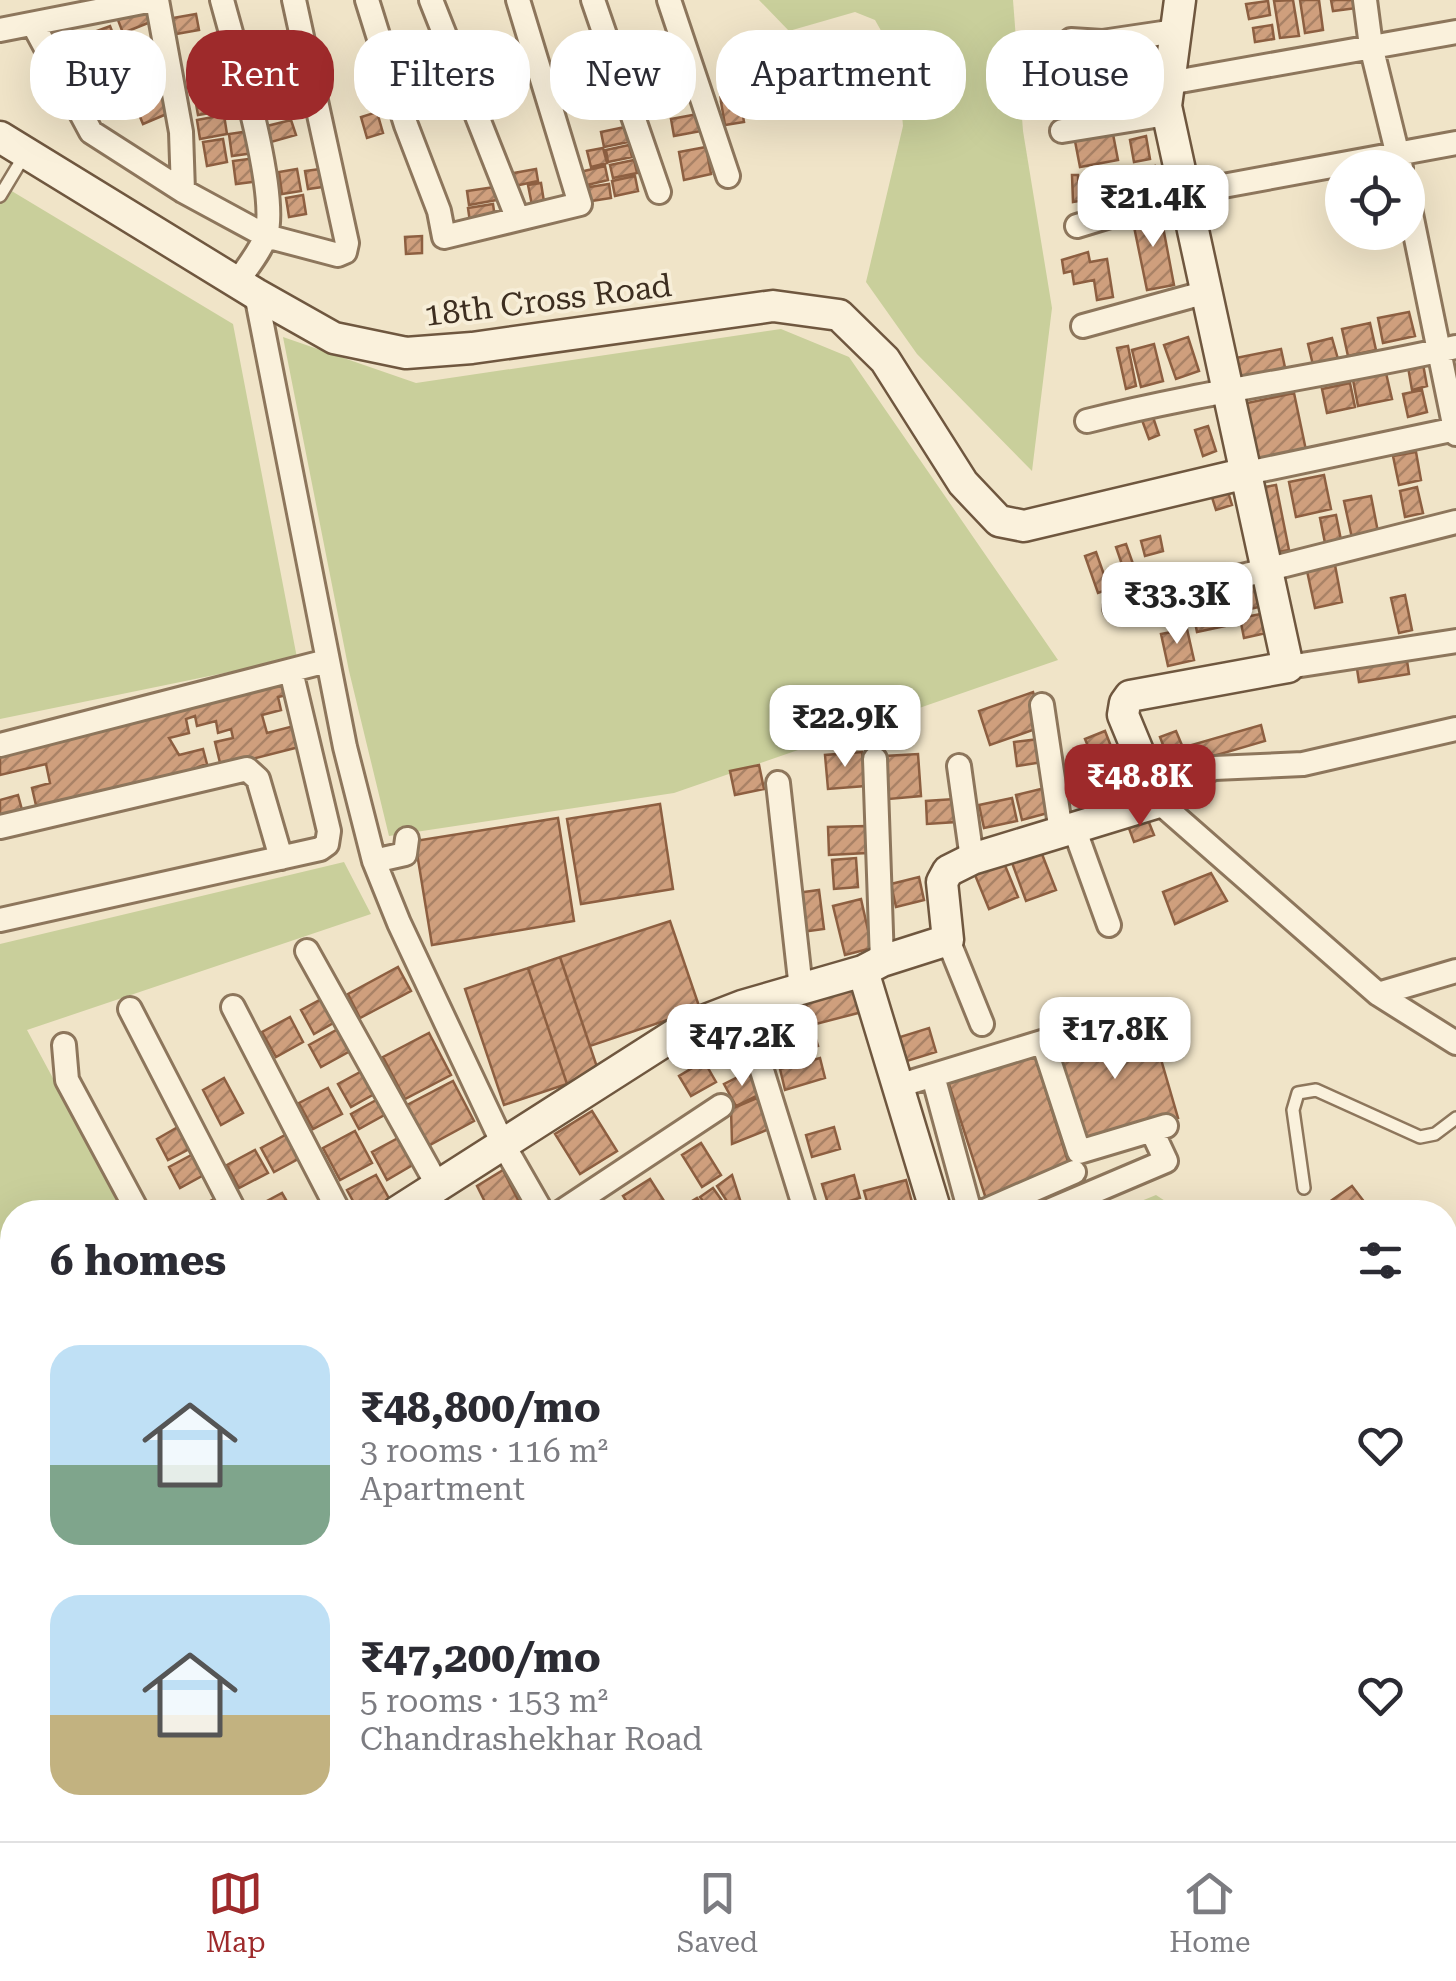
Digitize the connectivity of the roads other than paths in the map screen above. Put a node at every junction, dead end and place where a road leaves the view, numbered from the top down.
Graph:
1 (155, 0) edge
2 (222, 0) edge
3 (294, 0) edge
4 (367, 0) edge
5 (431, 0) edge
6 (518, 0) edge
7 (593, 0) edge
8 (669, 0) edge
9 (1180, 0) edge
10 (1365, 0) edge
11 (74, 8) edge
12 (32, 24) junction
13 (0, 30) edge
14 (1176, 31) junction
15 (1456, 32) edge
16 (1164, 33) edge
17 (1372, 46) junction
18 (1169, 83) junction
19 (1168, 114) junction
20 (1062, 131) dead end
21 (1456, 143) edge
22 (13, 145) edge
23 (1397, 150) edge
24 (1425, 153) edge
25 (1325, 172) edge
26 (728, 176) dead end
27 (183, 192) junction
28 (659, 192) dead end
29 (1185, 193) junction
30 (0, 196) edge
31 (517, 217) junction
32 (1077, 226) dead end
33 (266, 236) junction
34 (1421, 250) edge
35 (247, 288) junction
36 (1207, 292) junction
37 (1083, 326) dead end
38 (1447, 349) edge
39 (1228, 393) junction
40 (1087, 421) dead end
41 (1456, 431) edge
42 (1247, 473) junction
43 (1456, 522) edge
44 (1267, 568) junction
45 (1115, 608) dead end
46 (1456, 642) edge
47 (1288, 666) junction
48 (329, 668) junction
49 (293, 678) junction
50 (1042, 705) dead end
51 (1456, 730) edge
52 (0, 744) edge
53 (875, 758) dead end
54 (959, 766) dead end
55 (778, 782) dead end
56 (1157, 798) junction
57 (0, 827) edge
58 (1068, 830) junction
59 (407, 838) dead end
60 (281, 858) junction
61 (972, 859) junction
62 (374, 861) junction
63 (0, 920) edge
64 (1109, 925) dead end
65 (948, 940) junction
66 (306, 951) dead end
67 (872, 966) junction
68 (1456, 971) edge
69 (801, 989) junction
70 (1378, 994) junction
71 (742, 1006) junction
72 (233, 1008) dead end
73 (130, 1010) dead end
74 (1128, 1016) dead end
75 (982, 1024) dead end
76 (1043, 1042) junction
77 (1456, 1043) edge
78 (64, 1045) dead end
79 (933, 1076) junction
80 (898, 1086) junction
81 (720, 1106) dead end
82 (1456, 1118) edge
83 (503, 1144) junction
84 (1074, 1172) dead end
85 (960, 1176) junction
86 (438, 1186) junction
87 (1040, 1187) junction
88 (1304, 1188) dead end
89 (132, 1200) edge
90 (228, 1200) edge
91 (333, 1200) edge
92 (416, 1200) edge
93 (535, 1200) edge
94 (579, 1200) edge
95 (802, 1200) edge
96 (932, 1200) edge
97 (967, 1200) edge
98 (1010, 1200) edge
99 (1044, 1200) edge
100 (1076, 1200) edge

1 - 11 street
1 - 27 street
2 - 33 street
3 - 33 street
4 - 31 street
5 - 31 street
6 - 31 street
7 - 28 street
8 - 26 street
9 - 14 street
10 - 17 street
11 - 12 street
12 - 13 street
12 - 27 street
14 - 16 street
14 - 18 street
15 - 17 street
17 - 18 street
17 - 23 street
18 - 19 street
19 - 20 street
19 - 29 street
21 - 24 street
22 - 30 lane
22 - 35 street, 18th Cross Road
25 - 29 street
27 - 33 street
29 - 32 street
29 - 36 street
33 - 35 street
34 - 38 street
35 - 42 street, 18th Cross Road
35 - 48 street
36 - 37 street
36 - 39 street
38 - 39 street
38 - 41 street
39 - 40 street
39 - 42 street
41 - 42 street
42 - 44 street
43 - 44 street
44 - 45 street
44 - 47 street
46 - 47 street
47 - 56 street
48 - 49 street
48 - 62 street
49 - 52 street
49 - 60 street
50 - 58 street
51 - 56 street
53 - 67 street
54 - 61 street
55 - 69 street
56 - 58 street
56 - 70 street
57 - 60 street
58 - 61 street
58 - 64 street
59 - 62 street
60 - 63 street
61 - 65 street
62 - 83 street
65 - 67 street
65 - 75 street
66 - 86 street
67 - 69 street
67 - 80 street
68 - 70 street
69 - 71 street
70 - 77 street
71 - 83 street
71 - 95 street
72 - 91 street
73 - 90 street
74 - 76 street
76 - 79 street
76 - 100 street
78 - 89 street
79 - 80 street
79 - 85 street
80 - 96 street
81 - 94 street
82 - 88 lane
83 - 86 street
83 - 93 street
84 - 87 street
85 - 96 street
85 - 97 street
86 - 92 street
87 - 98 street
87 - 99 street

